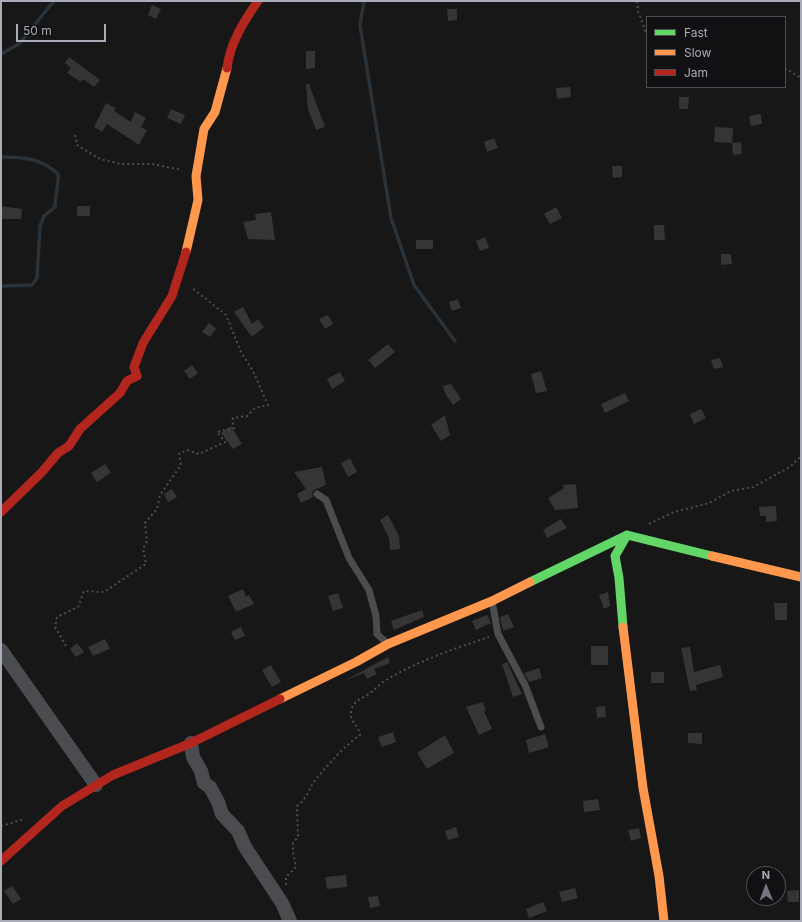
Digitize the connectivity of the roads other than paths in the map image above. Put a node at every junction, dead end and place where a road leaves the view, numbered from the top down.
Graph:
1 (258, 1) edge
2 (317, 494) dead end
3 (1, 512) edge
4 (627, 535) junction
5 (801, 577) edge
6 (492, 601) junction
7 (388, 644) junction
8 (1, 650) edge
9 (541, 727) dead end
10 (191, 743) junction
11 (96, 785) junction
12 (1, 860) edge
13 (290, 921) edge
14 (664, 921) edge

1 - 3 street
2 - 7 lane
4 - 5 street
4 - 6 street
4 - 14 street
6 - 7 street
6 - 9 lane
7 - 10 street
8 - 11 street
10 - 11 street
10 - 13 street
11 - 12 street

